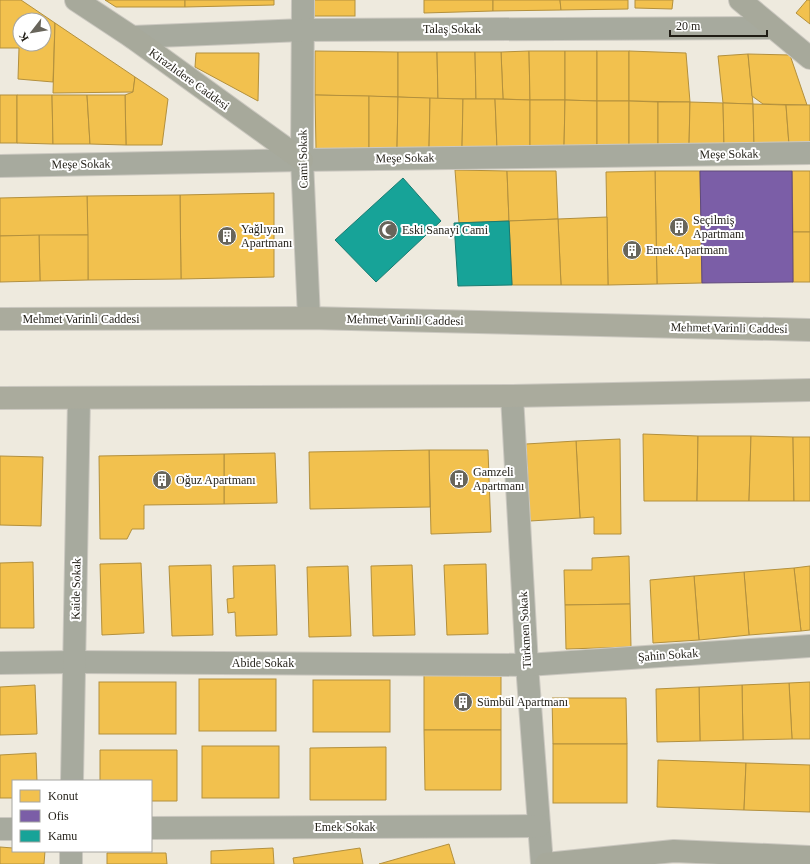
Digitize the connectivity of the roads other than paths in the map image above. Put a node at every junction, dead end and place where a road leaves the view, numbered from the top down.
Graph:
1 (76, 0) edge
2 (303, 0) edge
3 (740, 0) edge
4 (772, 28) junction
5 (304, 30) junction
6 (132, 37) junction
7 (810, 58) edge
8 (810, 152) edge
9 (302, 160) junction
10 (0, 166) edge
11 (309, 318) junction
12 (0, 319) edge
13 (810, 330) edge
14 (810, 390) edge
15 (512, 396) junction
16 (0, 398) edge
17 (79, 398) junction
18 (810, 646) edge
19 (74, 662) junction
20 (0, 663) edge
21 (526, 664) junction
22 (72, 780) edge
23 (539, 826) junction
24 (152, 828) edge
25 (0, 829) edge
26 (12, 829) edge
27 (71, 852) edge
28 (810, 857) edge
29 (71, 864) edge
30 (542, 864) edge
31 (546, 864) edge

1 - 6 street, Kirazlıdere Caddesi
2 - 5 street, Cami Sokak
3 - 4 street
4 - 5 street, Talaş Sokak
4 - 7 street
5 - 6 street, Talaş Sokak
5 - 9 street, Cami Sokak
6 - 9 street, Kirazlıdere Caddesi
8 - 9 street, Meşe Sokak
9 - 10 street, Meşe Sokak
9 - 11 street, Cami Sokak
11 - 12 main road, Mehmet Varinli Caddesi
11 - 13 main road, Mehmet Varinli Caddesi
14 - 15 main road
15 - 17 main road
15 - 21 street, Türkmen Sokak
16 - 17 main road
17 - 19 street, Kaide Sokak
18 - 21 street, Şahin Sokak
19 - 20 street, Abide Sokak
19 - 21 street, Abide Sokak
19 - 22 street, Kaide Sokak
21 - 23 street, Türkmen Sokak
23 - 24 street, Emek Sokak
23 - 30 street, Türkmen Sokak
25 - 26 street
27 - 29 street
28 - 31 street

